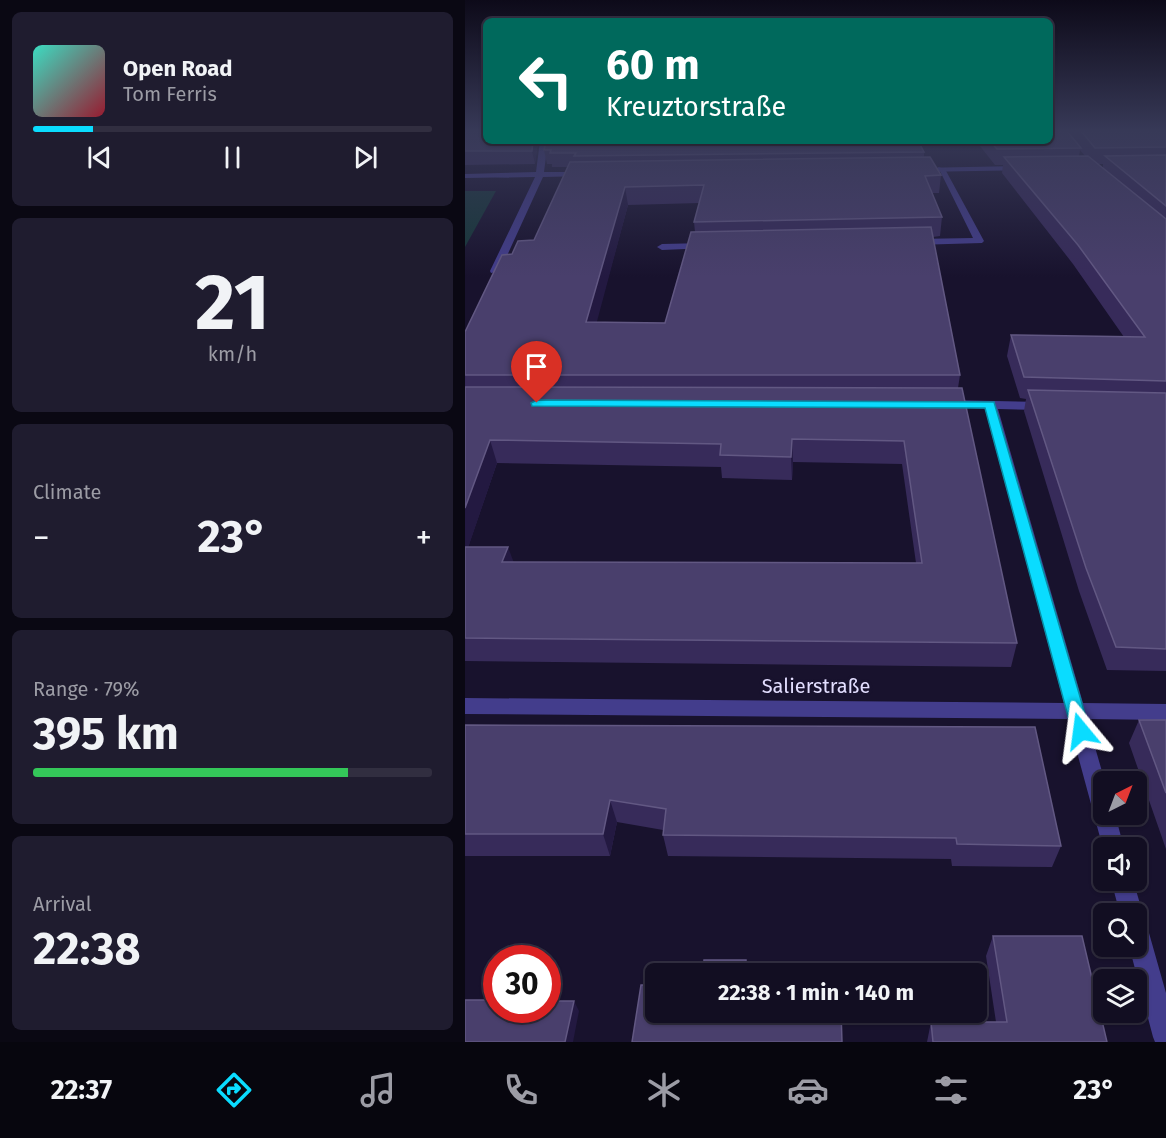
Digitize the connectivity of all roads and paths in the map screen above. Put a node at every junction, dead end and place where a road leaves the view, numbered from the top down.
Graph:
1 (538, 180) edge
2 (947, 180) edge
3 (908, 242) edge
4 (721, 246) edge
5 (662, 247) dead end
6 (490, 283) edge
7 (930, 404) edge
8 (990, 405) junction
9 (1060, 406) edge
10 (465, 706) edge
11 (1075, 711) junction
12 (1166, 712) edge
13 (1093, 775) edge
14 (1144, 957) edge
15 (1166, 1037) edge

1 - 6 street
2 - 3 street
4 - 5 street
7 - 8 street
8 - 9 street
8 - 11 street
10 - 11 street, Salierstraße
11 - 12 street, Salierstraße
11 - 13 street
14 - 15 street

